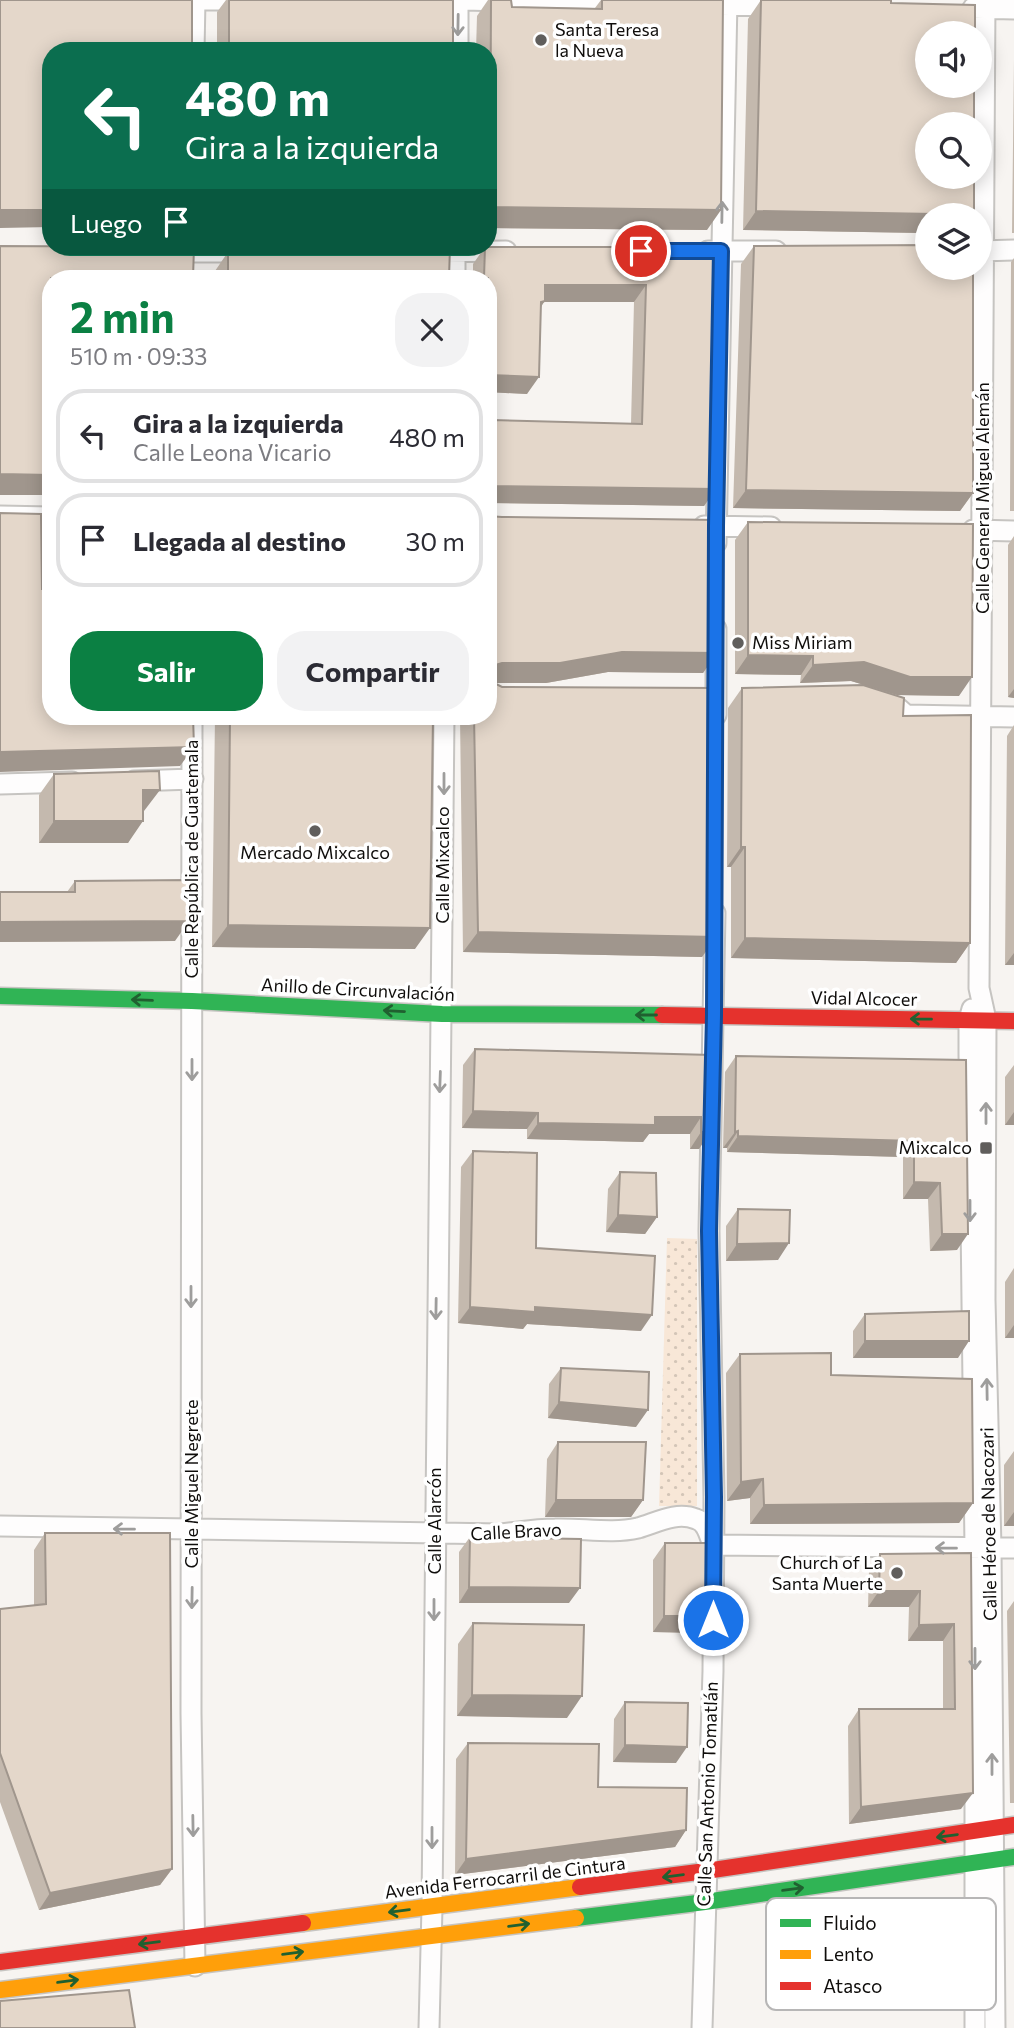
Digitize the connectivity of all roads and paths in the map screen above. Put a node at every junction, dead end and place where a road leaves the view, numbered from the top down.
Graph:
1 (171, 0) edge
2 (195, 0) edge
3 (263, 0) edge
4 (458, 0) edge
5 (465, 0) edge
6 (727, 3) edge
7 (648, 4) edge
8 (985, 4) edge
9 (701, 5) edge
10 (795, 6) edge
11 (958, 8) edge
12 (1014, 9) edge
13 (194, 42) edge
14 (458, 42) edge
15 (982, 203) edge
16 (497, 250) edge
17 (1014, 250) edge
18 (525, 251) edge
19 (693, 251) edge
20 (721, 251) junction
21 (790, 251) edge
22 (992, 251) edge
23 (981, 280) edge
24 (0, 516) edge
25 (42, 517) edge
26 (689, 526) edge
27 (716, 526) junction
28 (796, 527) edge
29 (957, 530) edge
30 (983, 530) junction
31 (1014, 531) edge
32 (716, 568) edge
33 (716, 610) edge
34 (863, 697) edge
35 (982, 716) junction
36 (1014, 716) edge
37 (192, 725) edge
38 (444, 725) edge
39 (716, 736) edge
40 (192, 779) junction
41 (0, 784) edge
42 (715, 889) edge
43 (0, 996) edge
44 (192, 1001) junction
45 (442, 1014) junction
46 (714, 1015) junction
47 (977, 1020) junction
48 (1014, 1021) edge
49 (0, 1527) edge
50 (193, 1531) junction
51 (435, 1535) junction
52 (713, 1545) junction
53 (983, 1548) junction
54 (1014, 1548) edge
55 (1014, 1825) edge
56 (983, 1830) junction
57 (1004, 1859) edge
58 (975, 1863) junction
59 (706, 1871) junction
60 (975, 1898) edge
61 (705, 1902) junction
62 (432, 1907) junction
63 (431, 1936) junction
64 (195, 1937) junction
65 (0, 1962) edge
66 (195, 1966) junction
67 (0, 1990) edge
68 (996, 2009) edge
69 (975, 2010) edge
70 (996, 2010) edge
71 (429, 2028) edge
72 (702, 2028) edge
73 (975, 2028) edge
74 (995, 2028) edge

1 - 2 street
2 - 3 street
2 - 13 street
4 -> 14 street
5 - 7 street
6 - 9 street
6 - 10 street
20 -> 6 street
8 - 11 street
8 - 12 street
8 - 15 street, Calle General Miguel Alemán
16 - 18 street
17 - 22 street
19 - 20 street
20 - 21 street
20 - 27 street
23 - 30 street, Calle General Miguel Alemán
24 - 25 street
26 - 27 street
27 - 28 street
27 - 32 street
29 - 30 street
30 - 31 street
30 - 35 street, Calle General Miguel Alemán
33 - 39 street
34 - 35 street
35 - 36 street
35 - 47 street, Calle General Miguel Alemán
37 - 40 street, Calle República de Guatemala
38 -> 45 street, Calle Mixcalco
40 - 41 street
40 - 44 street, Calle República de Guatemala
42 - 46 street, Calle San Antonio Tomatlán
44 -> 43 street, Anillo de Circunvalación
45 -> 44 street, Anillo de Circunvalación
44 -> 50 street, Calle Miguel Negrete
46 -> 45 street, Anillo de Circunvalación
45 -> 51 street, Calle Alarcón
47 -> 46 street, Vidal Alcocer
46 - 52 street, Calle San Antonio Tomatlán
47 - 48 street, Vidal Alcocer
47 - 53 street, Calle Héroe de Nacozari
50 -> 49 street, Calle Bravo
50 - 51 street, Calle Bravo
50 -> 64 street, Calle Miguel Negrete
51 - 52 street, Calle Bravo
51 -> 62 street, Calle Alarcón
53 -> 52 street
52 - 59 street, Calle San Antonio Tomatlán
53 - 54 street
53 - 56 street, Calle Héroe de Nacozari
55 - 56 street, Avenida Ferrocarril de Cintura
56 - 57 street, Calle Héroe de Nacozari
56 - 58 street, Calle Héroe de Nacozari
56 -> 59 street, Avenida Ferrocarril de Cintura
57 - 58 street
57 - 68 street, Calle Héroe de Nacozari
58 - 60 street, Calle Héroe de Nacozari
61 -> 58 street
59 - 61 street, Calle San Antonio Tomatlán
59 -> 62 street, Avenida Ferrocarril de Cintura
63 -> 61 street
61 - 72 street, Calle San Antonio Tomatlán
62 - 63 street, Calle Alarcón
62 -> 64 street, Avenida Ferrocarril de Cintura
66 -> 63 street
63 - 71 street, Calle Alarcón
64 -> 65 street, Avenida Ferrocarril de Cintura
64 - 66 street, Calle Miguel Negrete
67 -> 66 street
69 - 73 street, Calle Héroe de Nacozari
70 - 74 street, Calle Héroe de Nacozari

